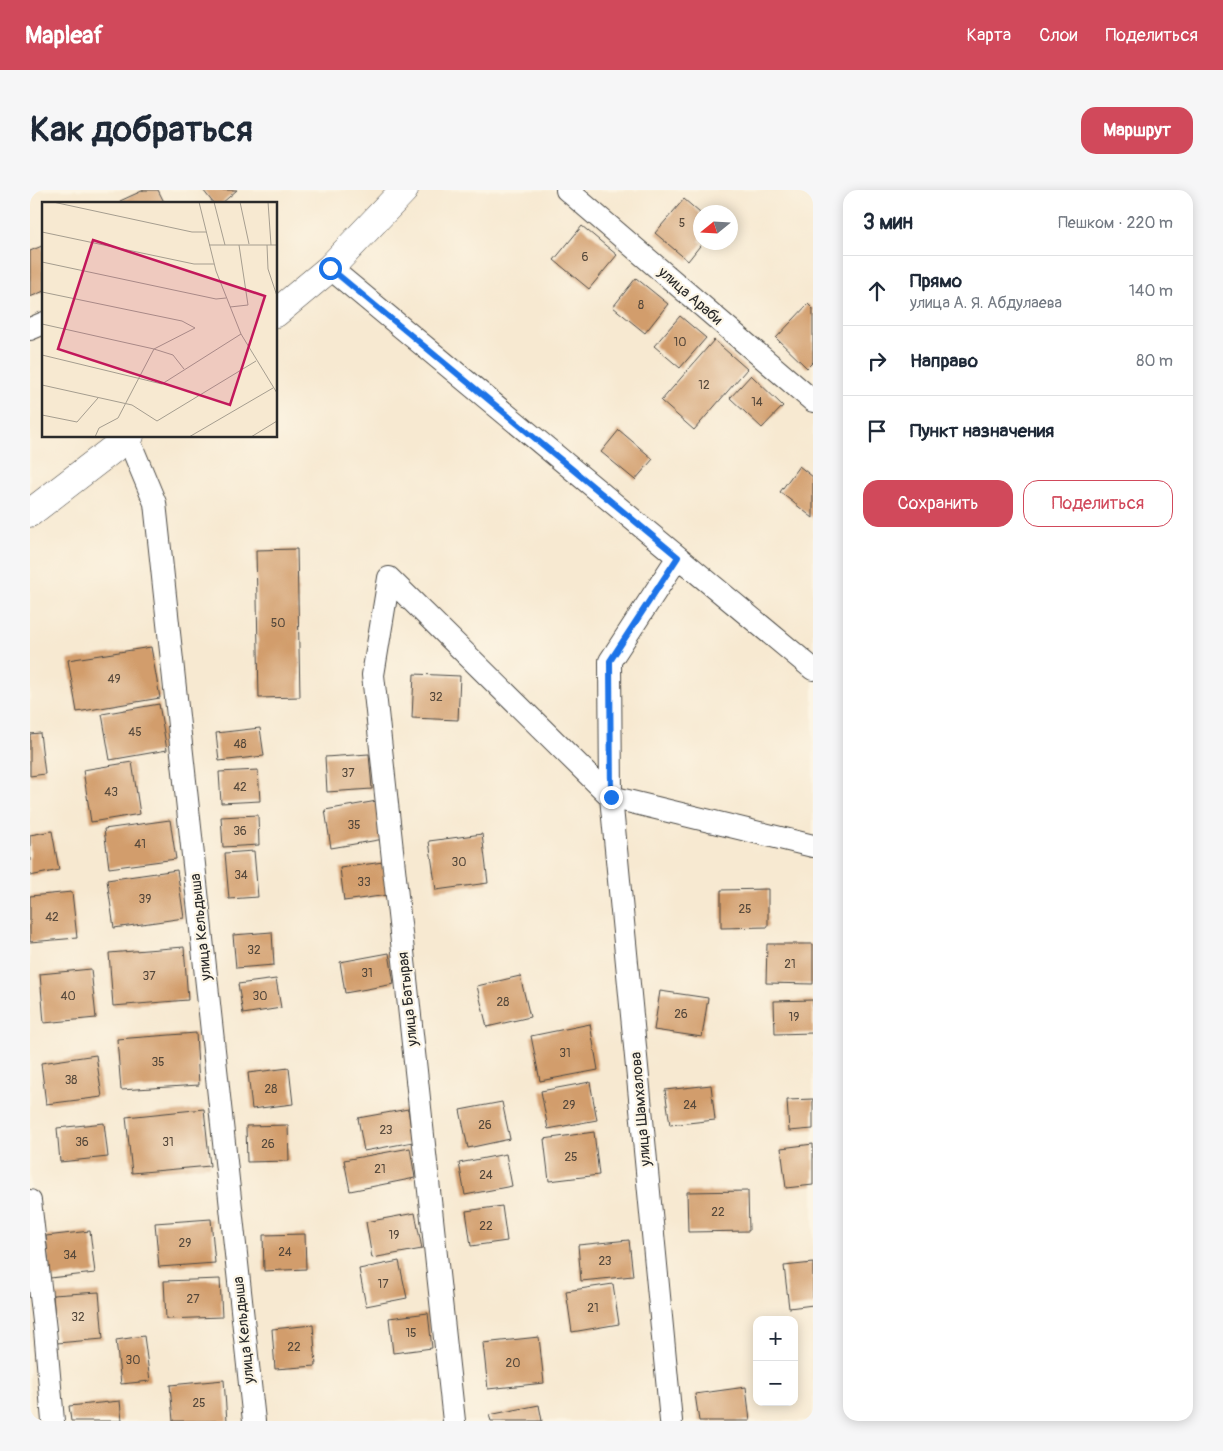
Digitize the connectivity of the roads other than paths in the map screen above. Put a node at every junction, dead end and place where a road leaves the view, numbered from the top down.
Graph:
1 (404, 190) edge
2 (567, 190) edge
3 (330, 268) junction
4 (278, 311) edge
5 (42, 323) edge
6 (30, 329) edge
7 (813, 402) edge
8 (128, 438) edge
9 (129, 438) edge
10 (30, 513) edge
11 (678, 557) junction
12 (813, 669) edge
13 (611, 797) junction
14 (813, 846) edge
15 (30, 1201) edge
16 (53, 1421) edge
17 (254, 1421) edge
18 (454, 1421) edge
19 (671, 1421) edge

1 - 3 main road
2 - 7 street, улица Араби
3 - 4 main road
3 - 11 street
5 - 6 street
8 - 10 main road
9 - 17 street, улица Кельдыша
11 - 12 street
11 - 13 street, улица Шамхалова
13 - 14 street
13 - 18 street, улица Батырая
13 - 19 street, улица Шамхалова
15 - 16 street

